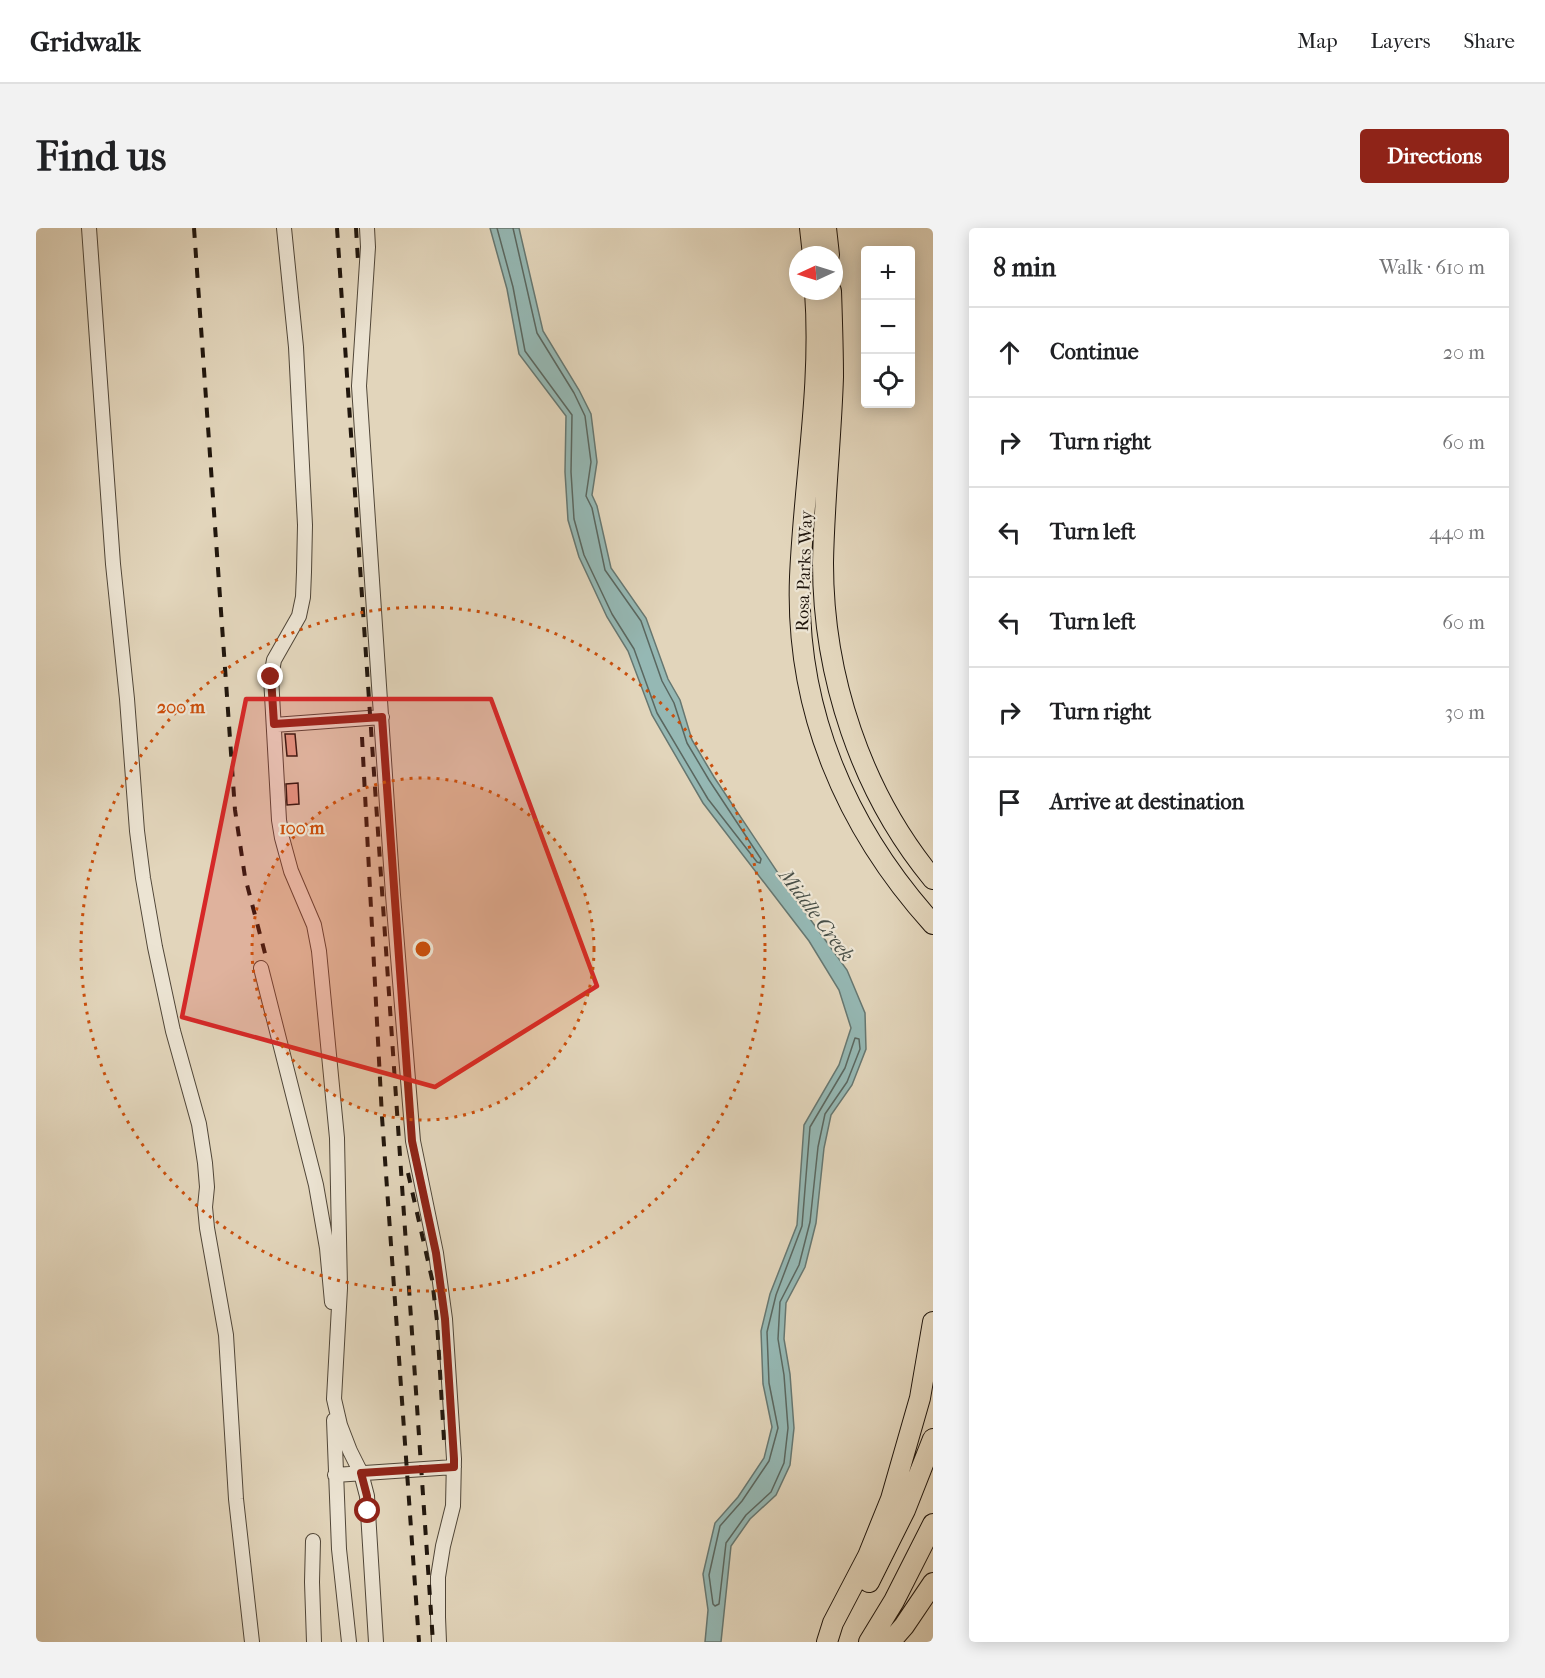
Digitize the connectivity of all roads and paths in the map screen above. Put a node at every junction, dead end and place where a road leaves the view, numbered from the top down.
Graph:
1 (89, 228) edge
2 (284, 228) edge
3 (367, 228) edge
4 (810, 228) edge
5 (826, 228) edge
6 (812, 246) edge
7 (828, 246) edge
8 (815, 300) edge
9 (831, 300) edge
10 (382, 717) junction
11 (274, 724) junction
12 (825, 748) junction
13 (861, 757) junction
14 (933, 863) edge
15 (888, 869) junction
16 (933, 879) edge
17 (933, 906) edge
18 (933, 924) edge
19 (933, 938) edge
20 (261, 968) dead end
21 (933, 1322) edge
22 (334, 1400) junction
23 (933, 1439) edge
24 (454, 1467) junction
25 (361, 1473) junction
26 (335, 1475) junction
27 (933, 1524) edge
28 (313, 1541) dead end
29 (933, 1583) edge
30 (252, 1642) edge
31 (314, 1642) edge
32 (349, 1642) edge
33 (376, 1642) edge
34 (439, 1642) edge
35 (827, 1642) edge
36 (832, 1642) edge
37 (869, 1642) edge
38 (890, 1642) edge

1 - 30 lane
2 - 11 lane
3 - 10 lane
4 - 6 highway
5 - 7 highway
8 - 12 highway, Rosa Parks Way
9 - 13 highway, Rosa Parks Way
10 - 11 lane
10 - 24 lane
11 - 22 lane
12 - 15 highway, Rosa Parks Way
12 - 17 highway
13 - 14 highway
13 - 16 highway, Rosa Parks Way
15 - 18 highway, Rosa Parks Way
15 - 19 highway
20 - 22 lane
21 - 35 highway
22 - 25 lane
22 - 26 lane
23 - 36 highway
24 - 25 lane
24 - 34 lane
25 - 26 lane
25 - 33 lane
26 - 32 lane
27 - 37 highway
28 - 31 lane
29 - 38 highway

